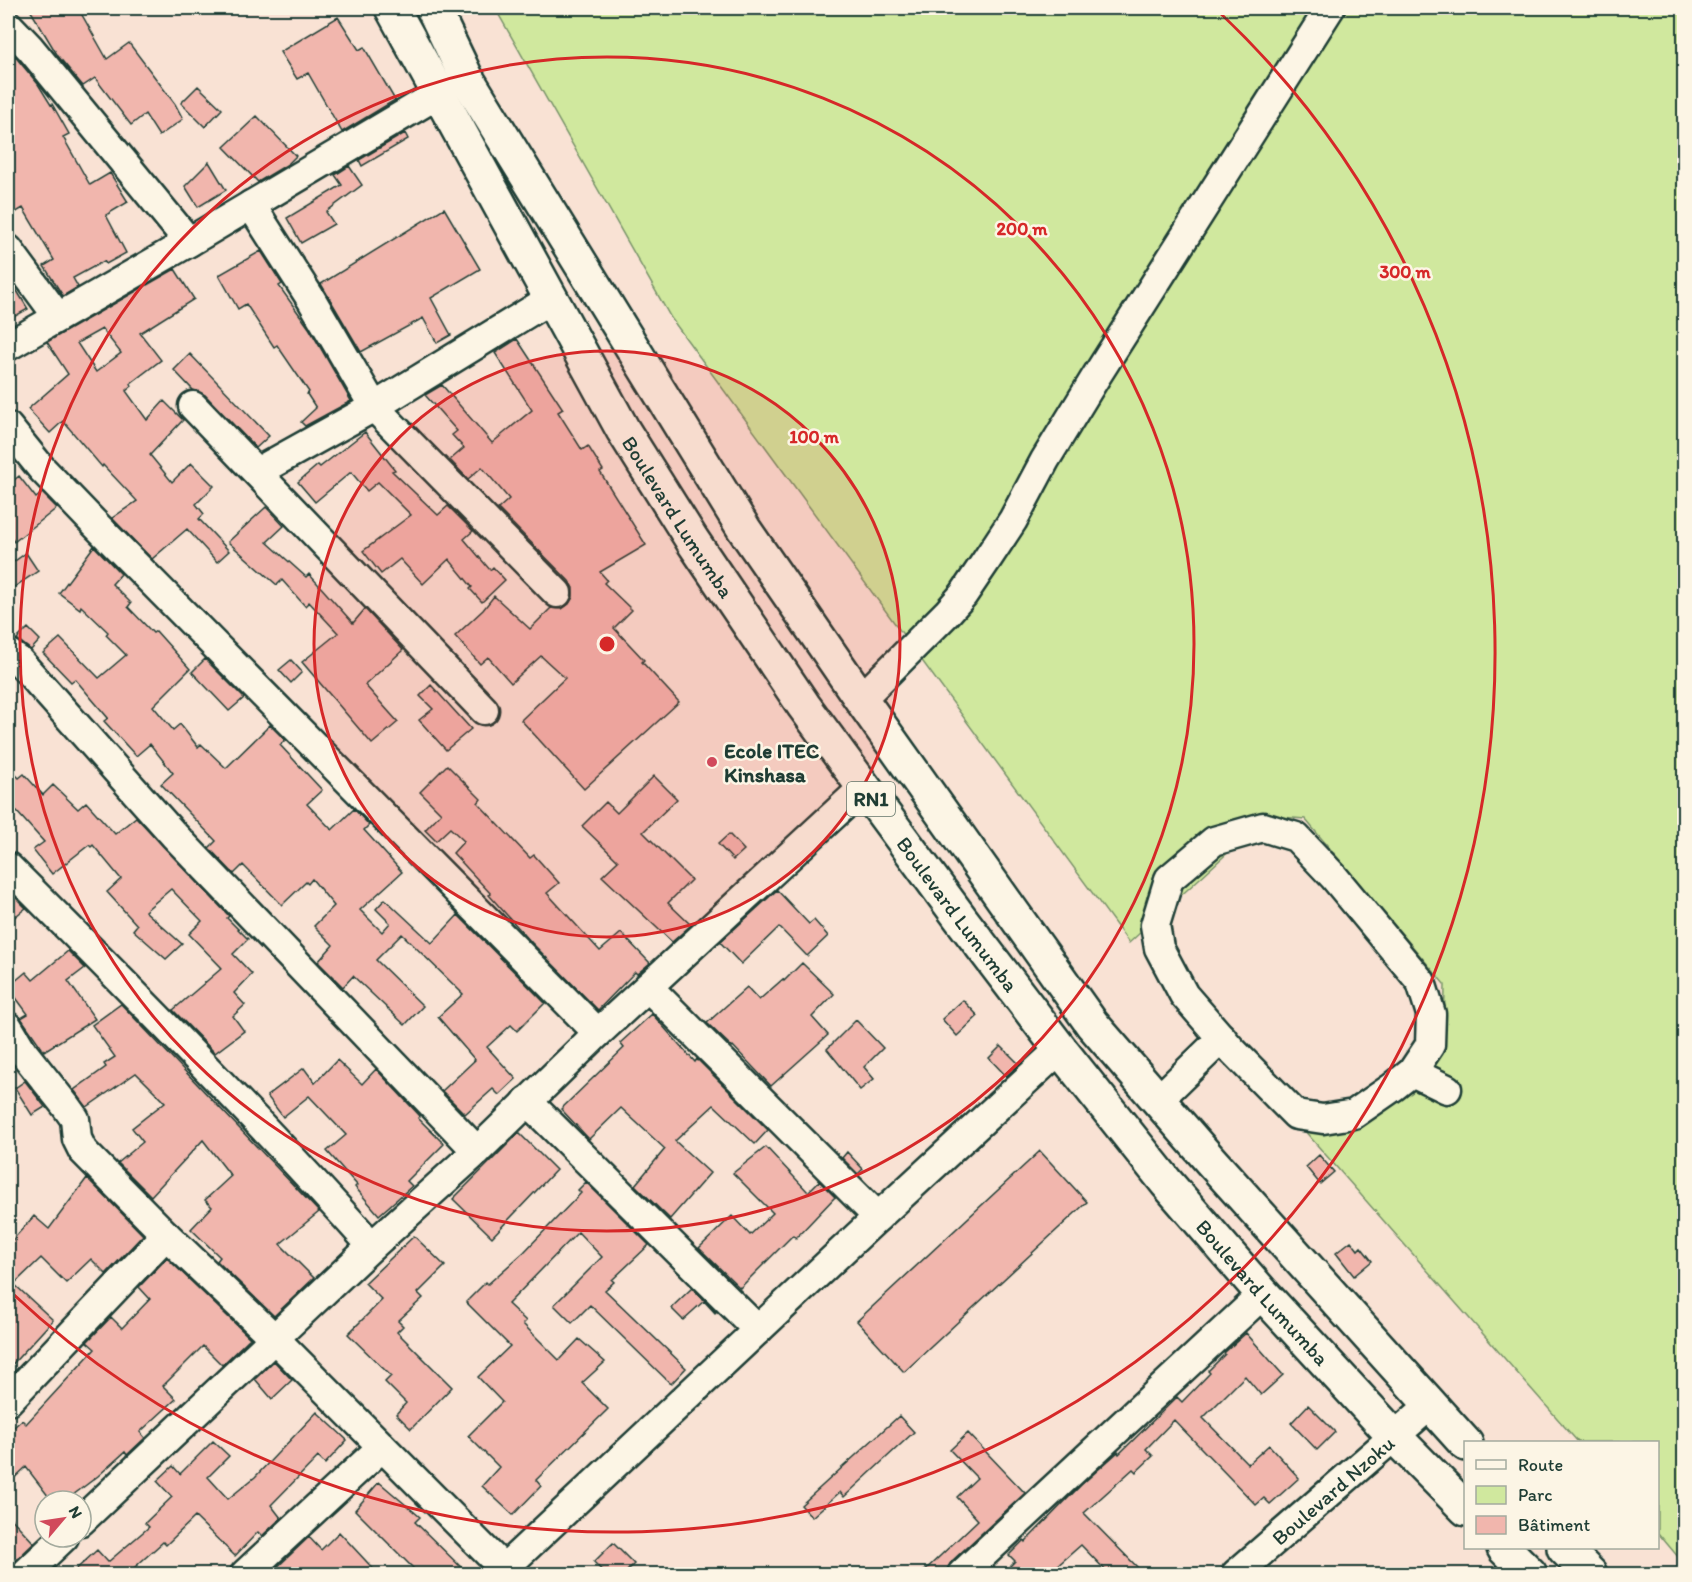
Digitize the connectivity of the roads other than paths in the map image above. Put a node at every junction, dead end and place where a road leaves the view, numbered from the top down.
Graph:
1 (392, 8) edge
2 (434, 8) edge
3 (1330, 8) edge
4 (8, 25) edge
5 (440, 93) junction
6 (251, 205) junction
7 (189, 242) junction
8 (8, 249) edge
9 (552, 298) junction
10 (58, 317) junction
11 (8, 346) edge
12 (194, 406) dead end
13 (374, 407) junction
14 (8, 427) edge
15 (257, 472) junction
16 (557, 593) dead end
17 (8, 652) edge
18 (861, 699) junction
19 (484, 710) dead end
20 (863, 788) junction
21 (8, 867) edge
22 (648, 987) junction
23 (8, 1027) edge
24 (598, 1033) junction
25 (1222, 1038) junction
26 (1060, 1049) junction
27 (15, 1059) edge
28 (1412, 1072) junction
29 (1447, 1089) dead end
30 (526, 1101) junction
31 (1157, 1101) junction
32 (477, 1151) junction
33 (878, 1216) junction
34 (166, 1235) junction
35 (372, 1246) junction
36 (1263, 1294) junction
37 (758, 1330) junction
38 (274, 1338) junction
39 (8, 1401) edge
40 (1429, 1406) junction
41 (1394, 1436) junction
42 (1464, 1442) edge
43 (382, 1447) junction
44 (1464, 1507) edge
45 (93, 1510) edge
46 (52, 1549) edge
47 (1505, 1549) edge
48 (1565, 1549) edge
49 (503, 1573) edge
50 (25, 1575) edge
51 (244, 1575) edge
52 (962, 1575) edge
53 (1236, 1575) edge
54 (1530, 1575) edge
55 (1590, 1575) edge

1 - 5 highway, Boulevard Lumumba / RN1
2 - 18 highway, Boulevard Lumumba / RN1
3 - 18 street
4 - 7 street
5 - 6 street
5 - 9 highway, Boulevard Lumumba / RN1
6 - 7 street
6 - 13 street
7 - 10 street
8 - 10 street
9 - 13 street
9 - 20 highway, Boulevard Lumumba / RN1
10 - 11 street
12 - 15 street
13 - 15 street
13 - 16 street
14 - 24 street
15 - 19 street
17 - 32 street
18 - 31 highway, Boulevard Lumumba / RN1
20 - 22 street
20 - 26 highway, Boulevard Lumumba / RN1
21 - 35 street
22 - 24 street
22 - 33 street
23 - 27 street
24 - 30 street
25 - 28 street
25 - 28 street
25 - 31 street
26 - 33 street
26 - 36 highway, Boulevard Lumumba / RN1
27 - 34 street
28 - 29 street
30 - 32 street
30 - 37 street
31 - 40 highway, Boulevard Lumumba / RN1
32 - 35 street
33 - 37 street
34 - 38 street
34 - 39 street
35 - 38 street
36 - 41 highway, Boulevard Lumumba / RN1
36 - 52 street
37 - 49 street
38 - 43 street
38 - 45 street
40 - 41 street, Boulevard Nzoku
40 - 42 highway, Boulevard Lumumba / RN1
41 - 44 highway, Boulevard Lumumba / RN1
41 - 53 street, Boulevard Nzoku
43 - 49 street
43 - 51 street
46 - 50 street
47 - 54 highway
48 - 55 highway

